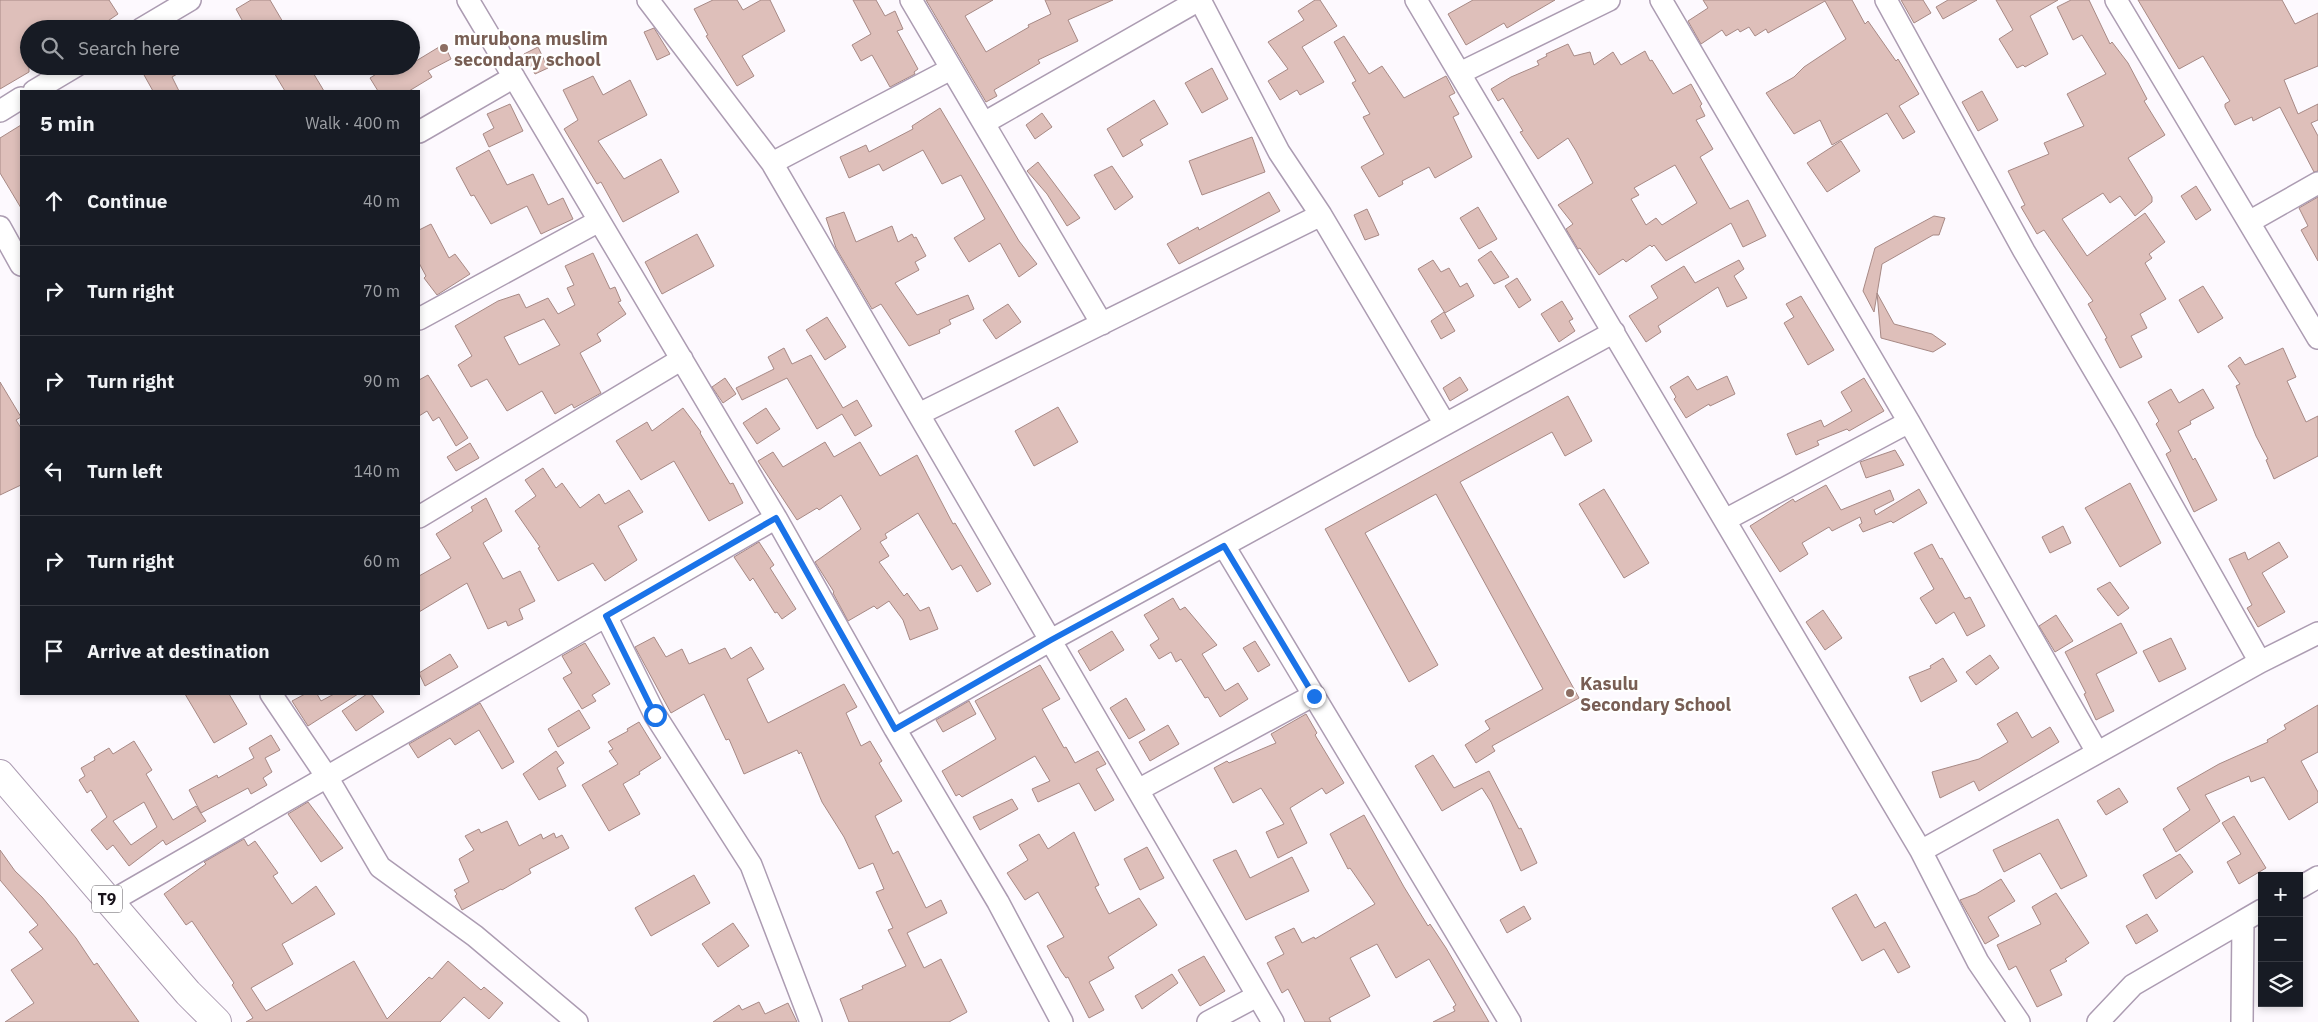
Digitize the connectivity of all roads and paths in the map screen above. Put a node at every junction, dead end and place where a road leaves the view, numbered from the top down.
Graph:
1 (190, 0) edge
2 (468, 0) edge
3 (648, 0) edge
4 (911, 0) edge
5 (1200, 0) edge
6 (1416, 0) edge
7 (1609, 0) edge
8 (1661, 0) edge
9 (1886, 0) edge
10 (2116, 0) edge
11 (156, 20) edge
12 (951, 69) junction
13 (1460, 73) junction
14 (61, 75) edge
15 (514, 77) junction
16 (36, 90) edge
17 (20, 99) edge
18 (0, 111) edge
19 (984, 123) junction
20 (420, 131) edge
21 (772, 163) junction
22 (2318, 183) edge
23 (1321, 214) junction
24 (599, 221) junction
25 (2248, 222) junction
26 (0, 227) edge
27 (20, 263) edge
28 (420, 318) edge
29 (1102, 324) junction
30 (1614, 332) junction
31 (2318, 338) edge
32 (682, 359) junction
33 (919, 414) junction
34 (1909, 422) junction
35 (1445, 424) junction
36 (420, 517) edge
37 (776, 518) junction
38 (1726, 520) junction
39 (1224, 546) junction
40 (606, 616) junction
41 (2318, 633) edge
42 (1051, 640) junction
43 (2260, 662) junction
44 (273, 695) edge
45 (1314, 696) junction
46 (895, 729) junction
47 (2097, 752) junction
48 (0, 774) edge
49 (327, 777) junction
50 (1138, 790) junction
51 (1921, 850) junction
52 (2318, 877) edge
53 (2303, 886) edge
54 (110, 902) junction
55 (2258, 912) edge
56 (2243, 921) junction
57 (1258, 996) junction
58 (217, 1022) edge
59 (577, 1022) edge
60 (811, 1022) edge
61 (1062, 1022) edge
62 (1208, 1022) edge
63 (1273, 1022) edge
64 (1510, 1022) edge
65 (2019, 1022) edge
66 (2098, 1022) edge
67 (2242, 1022) edge

1 - 11 street
2 - 15 street
3 - 21 street
4 - 12 street
5 - 19 street
5 - 23 street
6 - 13 street
7 - 13 street
8 - 34 street
9 - 43 street
10 - 25 street
12 - 19 street
12 - 21 street
13 - 30 street
14 - 16 street
15 - 20 street
15 - 24 street
17 - 18 street
19 - 29 street
21 - 33 street
22 - 25 street
23 - 29 street
23 - 35 street
24 - 28 street
24 - 32 street
25 - 31 street
26 - 27 street
29 - 33 street
30 - 35 street
30 - 38 street
32 - 36 street
32 - 37 street
33 - 42 street
34 - 38 street
34 - 47 street
35 - 39 street
37 - 40 street
37 - 46 street
38 - 51 street
39 - 42 street
39 - 45 street
40 - 49 street
40 - 60 street
41 - 43 street
42 - 46 street
42 - 50 street
43 - 47 street
44 - 49 street
45 - 50 street
45 - 64 street
46 - 61 street
47 - 51 street
48 - 54 highway, T9
49 - 54 street
49 - 59 street
50 - 57 street
51 - 65 street
52 - 53 street
54 - 58 highway, T9
55 - 56 street
56 - 66 street
56 - 67 street
57 - 62 street
57 - 63 street

